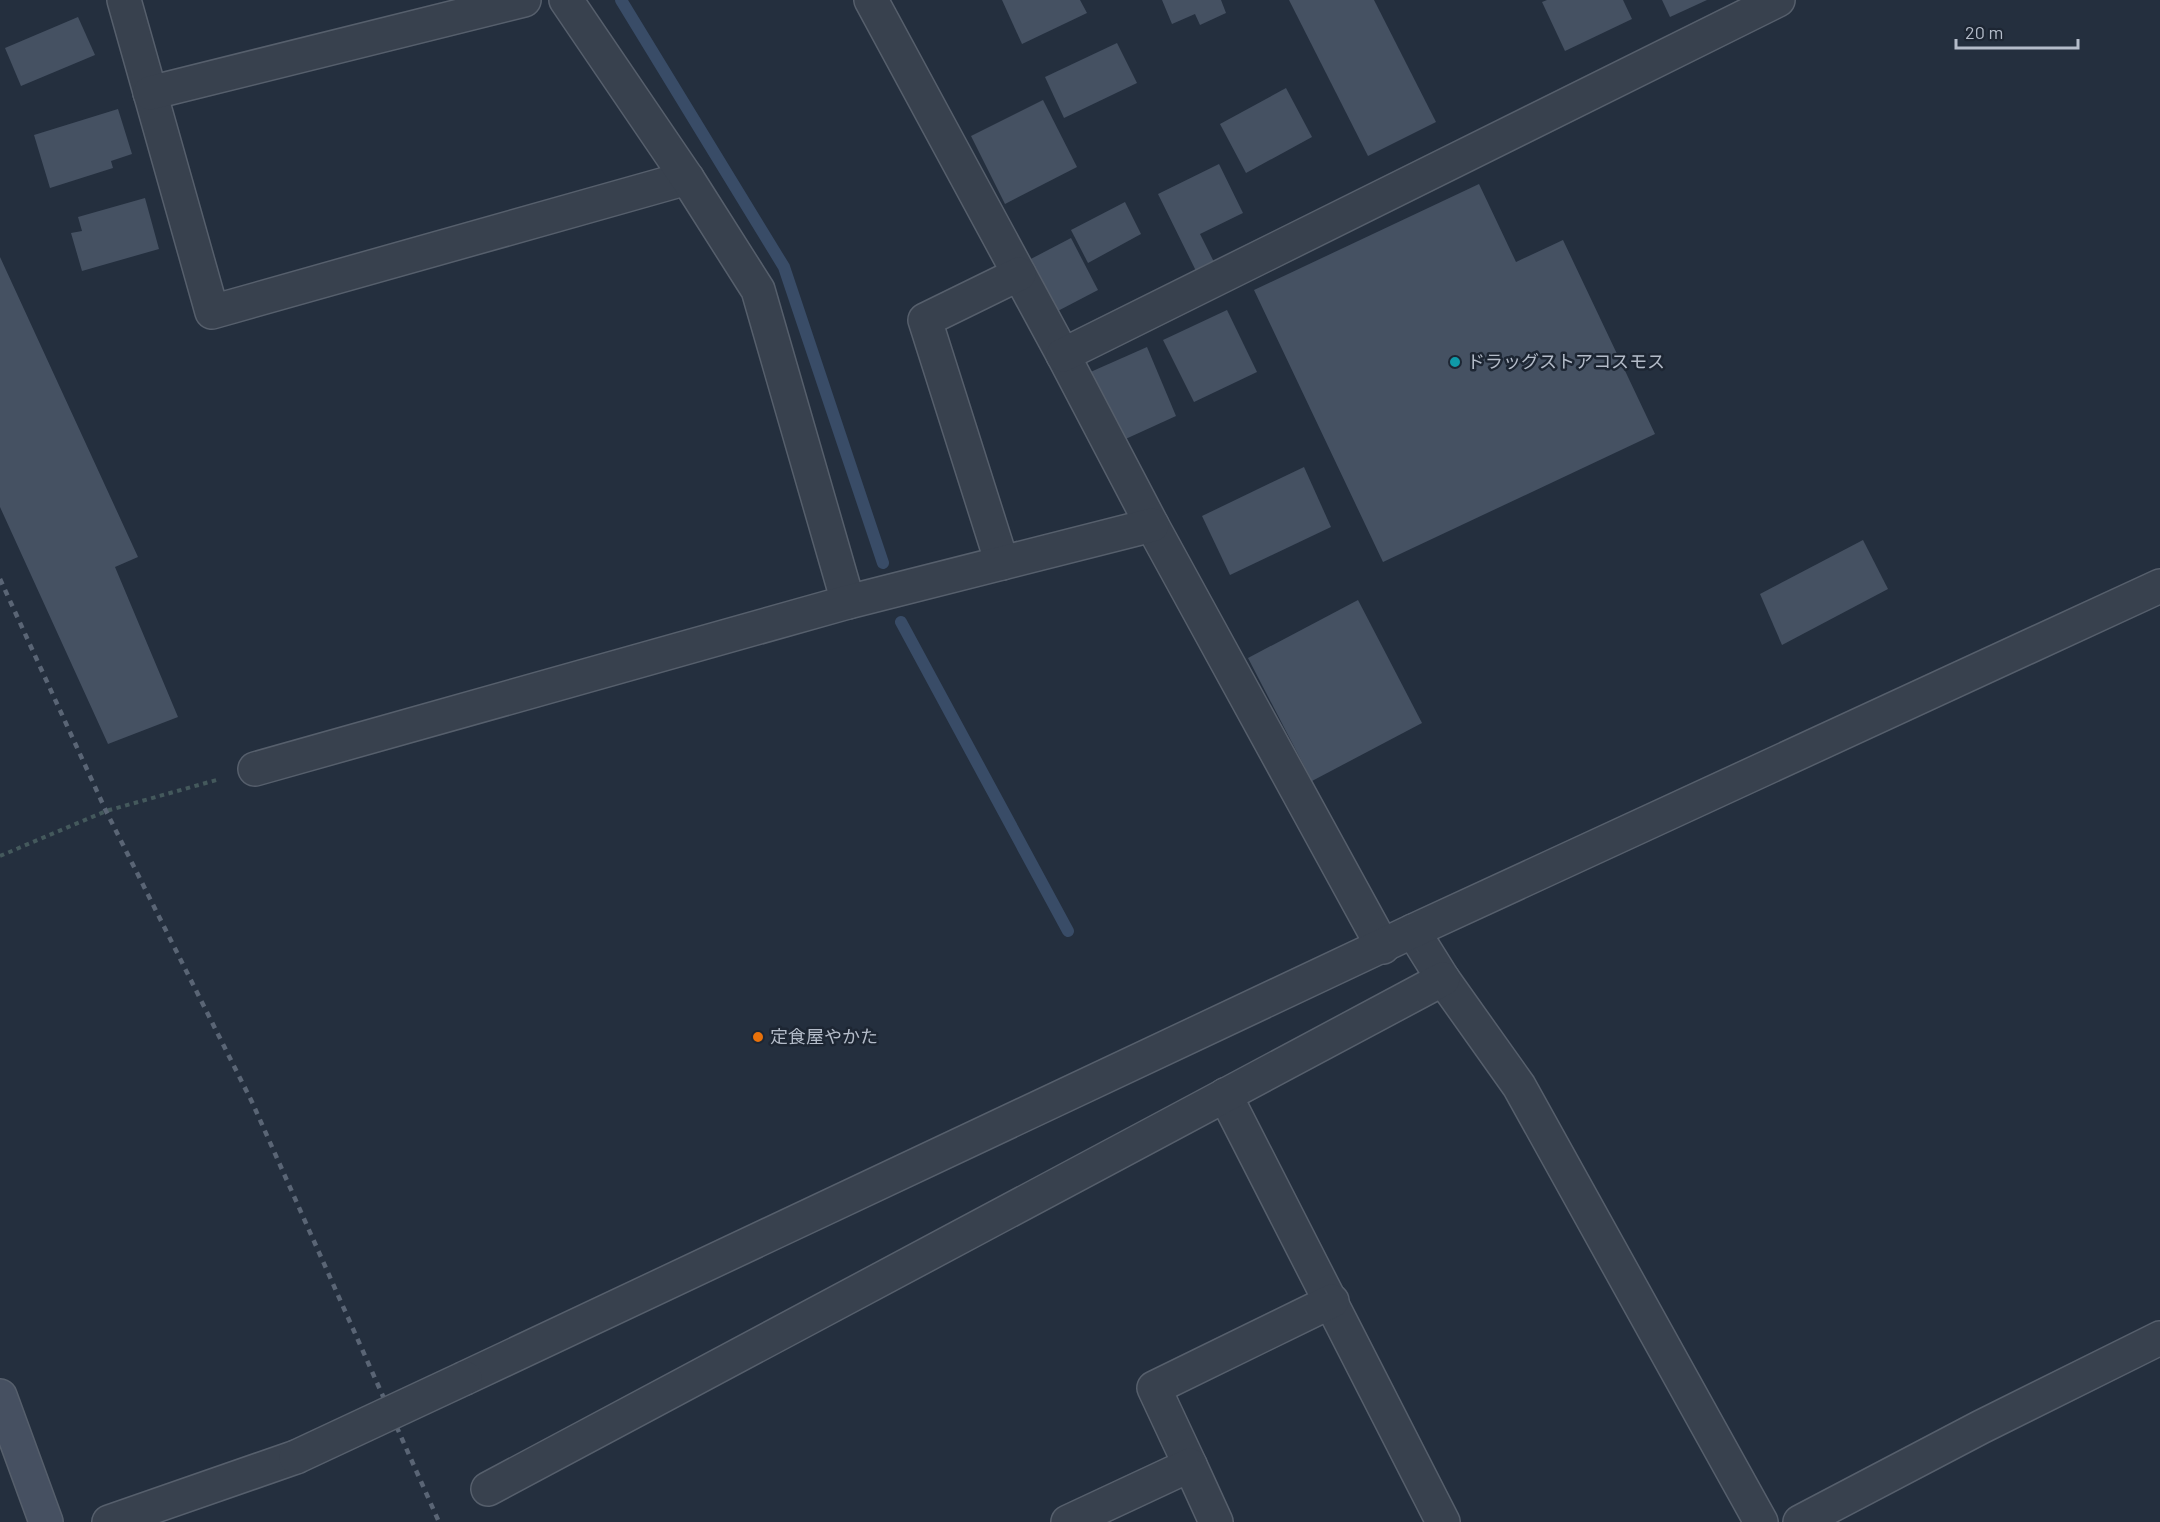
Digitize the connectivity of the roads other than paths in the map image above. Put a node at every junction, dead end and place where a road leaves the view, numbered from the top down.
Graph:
1 (124, 0) edge
2 (524, 0) edge
3 (566, 0) edge
4 (871, 0) edge
5 (1779, 0) edge
6 (150, 93) junction
7 (687, 178) junction
8 (1019, 274) junction
9 (1063, 355) junction
10 (1152, 525) junction
11 (1002, 563) junction
12 (2160, 586) edge
13 (848, 602) junction
14 (255, 769) road end
15 (1413, 932) junction
16 (1383, 947) junction
17 (1443, 979) junction
18 (1225, 1095) junction
19 (1332, 1301) junction
20 (2160, 1338) edge
21 (0, 1396) edge
22 (1190, 1465) junction
23 (488, 1489) dead end
24 (46, 1522) edge
25 (109, 1522) edge
26 (1068, 1522) edge
27 (1216, 1522) edge
28 (1443, 1522) edge
29 (1761, 1522) edge
30 (1800, 1522) edge

1 - 6 street
2 - 6 street
3 - 7 street
4 - 8 street
5 - 9 street
6 - 7 street
7 - 13 street
8 - 9 street
8 - 11 street
9 - 10 street
10 - 11 street
10 - 16 street
11 - 13 street
12 - 15 street
13 - 14 street
15 - 16 street
15 - 17 street
16 - 25 street, bridge
17 - 18 street
17 - 29 street
18 - 19 street
18 - 23 street
19 - 22 street
19 - 28 street
20 - 30 street
21 - 24 main road
22 - 26 street
22 - 27 street

